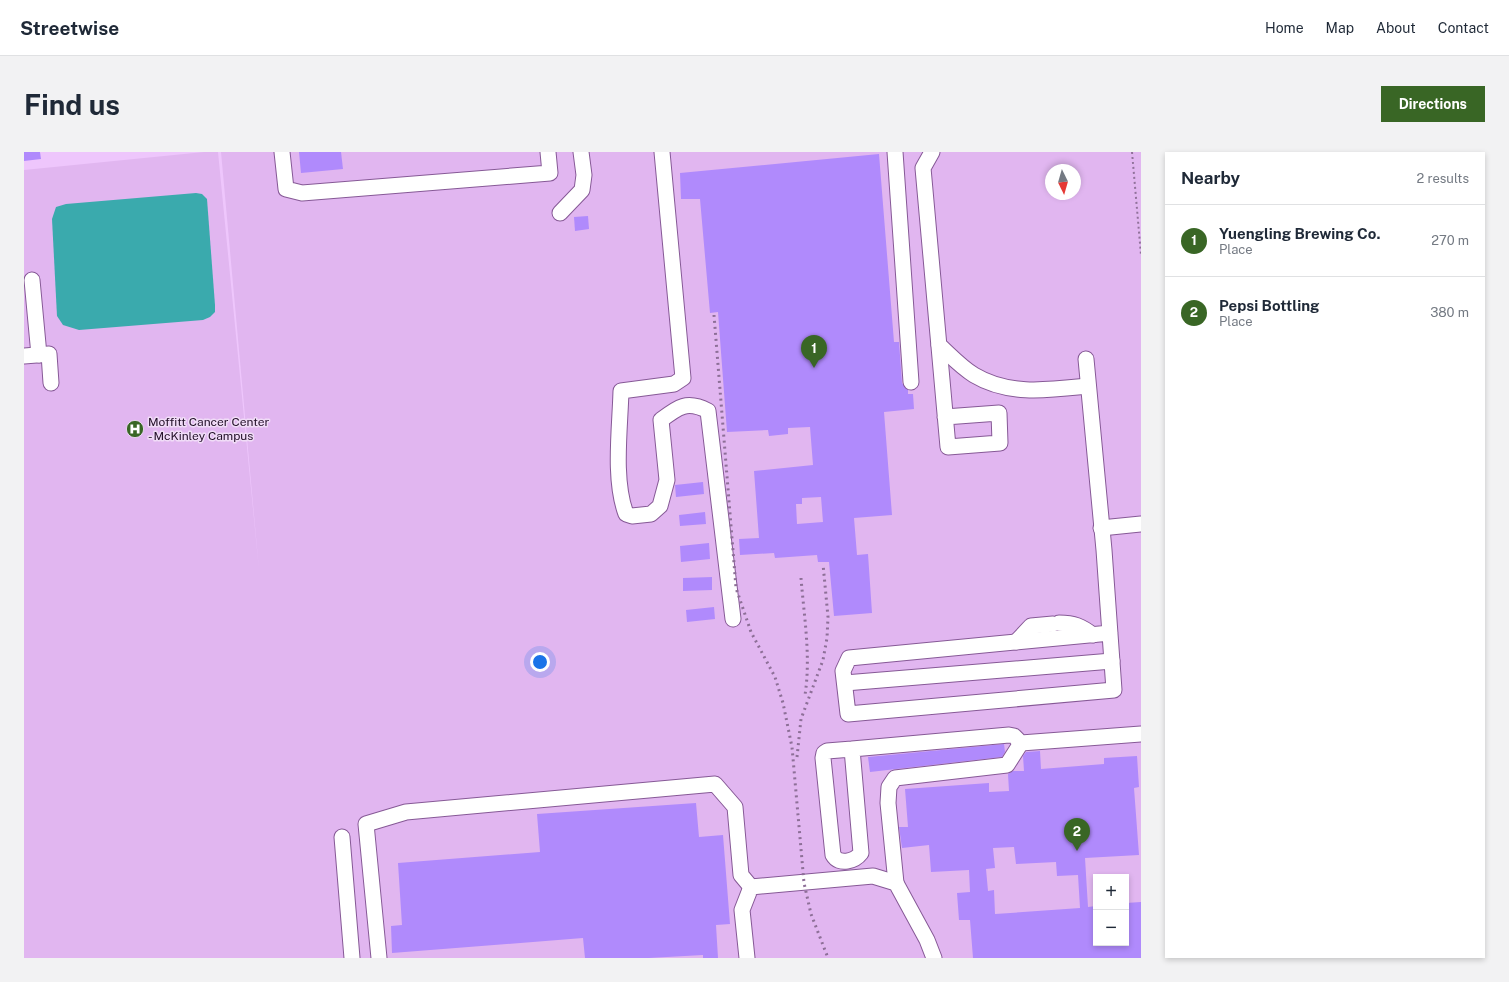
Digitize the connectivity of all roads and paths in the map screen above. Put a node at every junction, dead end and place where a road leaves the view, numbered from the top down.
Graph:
1 (282, 152) edge
2 (548, 152) edge
3 (581, 152) edge
4 (662, 152) edge
5 (894, 152) edge
6 (932, 152) edge
7 (1132, 152) edge
8 (560, 213) dead end
9 (1141, 255) edge
10 (32, 280) dead end
11 (939, 345) junction
12 (39, 355) junction
13 (24, 356) edge
14 (1086, 359) dead end
15 (911, 382) dead end
16 (51, 383) dead end
17 (1088, 386) junction
18 (945, 417) dead end
19 (1141, 524) edge
20 (1101, 528) junction
21 (733, 619) dead end
22 (1110, 633) junction
23 (1093, 635) junction
24 (1016, 642) junction
25 (1112, 661) junction
26 (845, 683) junction
27 (1141, 734) edge
28 (1021, 743) junction
29 (852, 748) junction
30 (342, 837) dead end
31 (896, 883) junction
32 (751, 887) junction
33 (352, 958) edge
34 (379, 958) edge
35 (747, 958) edge
36 (934, 958) edge

1 - 2 lane
3 - 8 lane
4 - 21 lane
5 - 15 lane
6 - 11 lane
7 - 9 path
10 - 12 lane
11 - 17 lane
11 - 18 lane
12 - 13 lane
12 - 16 lane
14 - 17 lane
17 - 20 lane
19 - 20 lane
20 - 22 lane
22 - 23 lane
22 - 25 lane
23 - 24 lane
23 - 24 lane
24 - 26 lane
25 - 26 lane
25 - 26 lane
27 - 28 lane
28 - 29 lane
28 - 31 lane
29 - 29 lane
30 - 33 lane
31 - 32 lane
31 - 36 lane
32 - 34 lane
32 - 35 lane

